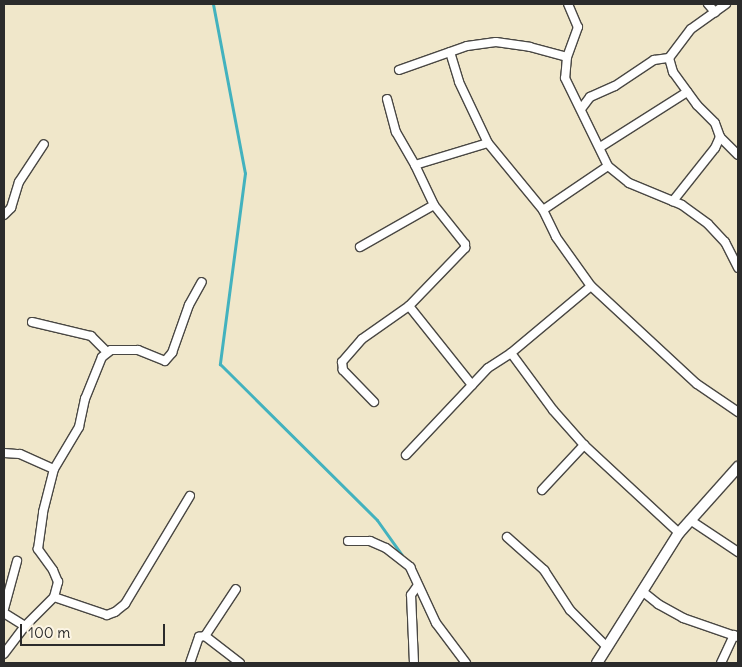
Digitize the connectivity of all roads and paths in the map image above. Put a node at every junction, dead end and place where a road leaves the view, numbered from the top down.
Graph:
1 (568, 4) edge
2 (708, 4) edge
3 (726, 4) edge
4 (714, 12) junction
5 (450, 52) junction
6 (567, 57) junction
7 (669, 58) junction
8 (399, 70) dead end
9 (688, 92) junction
10 (387, 99) dead end
11 (581, 109) junction
12 (720, 137) junction
13 (488, 143) junction
14 (44, 144) dead end
15 (602, 146) junction
16 (738, 155) edge
17 (415, 165) junction
18 (608, 166) junction
19 (673, 201) junction
20 (434, 205) junction
21 (543, 210) junction
22 (4, 215) edge
23 (360, 247) dead end
24 (738, 268) edge
25 (202, 282) dead end
26 (591, 286) junction
27 (409, 306) junction
28 (32, 322) dead end
29 (106, 351) junction
30 (511, 353) junction
31 (472, 385) junction
32 (374, 402) dead end
33 (738, 412) edge
34 (584, 445) junction
35 (4, 453) edge
36 (406, 455) dead end
37 (738, 467) edge
38 (54, 469) junction
39 (542, 490) dead end
40 (190, 496) dead end
41 (690, 520) junction
42 (679, 533) junction
43 (506, 537) dead end
44 (348, 541) dead end
45 (738, 552) edge
46 (16, 561) dead end
47 (418, 584) junction
48 (236, 589) dead end
49 (642, 591) junction
50 (54, 596) junction
51 (4, 609) edge
52 (4, 614) edge
53 (24, 626) junction
54 (205, 636) junction
55 (736, 636) edge
56 (607, 647) junction
57 (4, 654) edge
58 (190, 663) edge
59 (240, 663) edge
60 (414, 663) edge
61 (466, 663) edge
62 (597, 663) edge
63 (721, 663) edge

1 - 6 street
2 - 4 street
3 - 4 street
4 - 7 street
5 - 6 street
5 - 8 street
5 - 13 street
6 - 11 street
7 - 9 street
7 - 11 street
9 - 12 street
9 - 15 street
10 - 17 street
11 - 15 street
12 - 16 street
12 - 19 street
13 - 17 street
13 - 21 street
14 - 22 street
15 - 18 street
17 - 20 street
18 - 19 street
18 - 21 street
19 - 24 street
20 - 23 street
20 - 27 street
21 - 26 street
25 - 29 street
26 - 30 street
26 - 33 street
27 - 31 street
27 - 32 street
28 - 29 street
29 - 38 street
30 - 31 street
30 - 34 street
31 - 36 street
34 - 39 street
34 - 42 street
35 - 38 street
37 - 41 street
38 - 50 street
40 - 50 street
41 - 42 street
41 - 45 street
42 - 49 street
43 - 56 street
44 - 47 street
46 - 51 street
47 - 60 street
47 - 61 street
48 - 54 street
49 - 55 street
49 - 56 street
50 - 53 street
52 - 53 street
53 - 57 street
54 - 58 street
54 - 59 street
55 - 63 street
56 - 62 street

